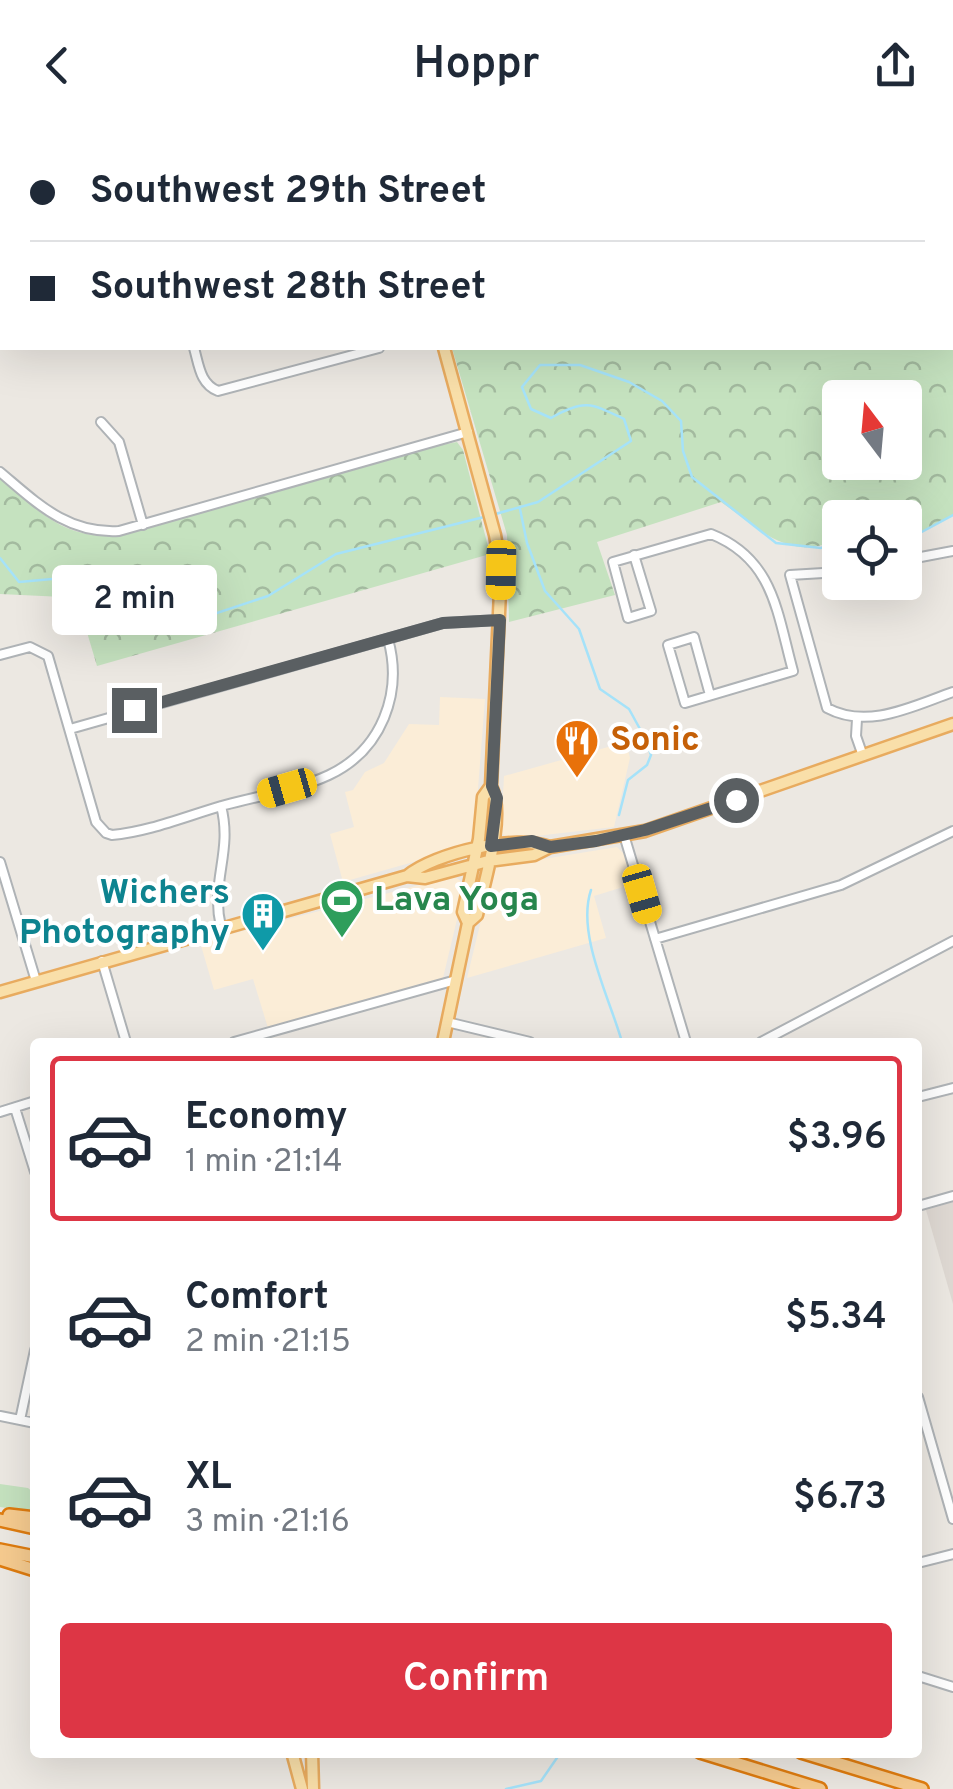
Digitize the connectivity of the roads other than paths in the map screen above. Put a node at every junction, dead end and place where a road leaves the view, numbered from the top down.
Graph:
1 (195, 350) edge
2 (372, 350) edge
3 (445, 350) edge
4 (102, 422) dead end
5 (468, 432) junction
6 (0, 472) edge
7 (143, 525) junction
8 (953, 551) edge
9 (634, 555) junction
10 (922, 557) edge
11 (822, 573) edge
12 (500, 620) junction
13 (388, 638) junction
14 (0, 656) edge
15 (953, 692) edge
16 (710, 696) junction
17 (856, 719) junction
18 (953, 724) edge
19 (70, 729) junction
20 (863, 756) junction
21 (492, 786) junction
22 (221, 806) junction
23 (953, 831) edge
24 (624, 835) junction
25 (491, 846) junction
26 (550, 847) junction
27 (477, 849) junction
28 (488, 861) junction
29 (0, 862) edge
30 (474, 865) junction
31 (407, 876) junction
32 (468, 923) junction
33 (221, 927) junction
34 (655, 939) junction
35 (953, 940) edge
36 (102, 961) junction
37 (456, 980) junction
38 (36, 981) junction
39 (0, 992) edge
40 (447, 1022) junction
41 (125, 1038) edge
42 (255, 1038) edge
43 (444, 1038) edge
44 (513, 1038) edge
45 (685, 1038) edge
46 (768, 1038) edge
47 (953, 1088) edge
48 (922, 1096) edge
49 (30, 1103) edge
50 (14, 1108) junction
51 (0, 1112) edge
52 (30, 1157) edge
53 (953, 1196) edge
54 (922, 1205) edge
55 (30, 1373) edge
56 (922, 1411) edge
57 (0, 1416) edge
58 (20, 1420) junction
59 (30, 1422) edge
60 (0, 1517) edge
61 (30, 1518) edge
62 (953, 1518) edge
63 (30, 1526) edge
64 (0, 1550) edge
65 (953, 1554) edge
66 (30, 1556) edge
67 (0, 1559) edge
68 (922, 1562) edge
69 (30, 1568) edge
70 (922, 1677) edge
71 (953, 1687) edge
72 (294, 1758) edge
73 (312, 1758) edge
74 (719, 1758) edge
75 (821, 1758) edge
76 (302, 1789) edge
77 (313, 1789) edge
78 (820, 1789) edge
79 (922, 1789) edge

1 - 2 street
3 - 5 main road
4 - 7 street
5 - 7 street
5 - 12 main road
6 - 7 street
8 - 10 street
9 - 9 street
9 - 16 street
11 - 17 street
12 - 13 street
12 - 21 main road
13 - 19 street
13 - 22 street
14 - 19 street
15 - 17 street
16 - 16 street
17 - 20 street
18 - 20 main road
19 - 22 street
20 - 24 main road
21 - 25 main road
21 - 27 main road
22 - 33 street
23 - 34 street
24 - 26 main road
24 - 34 street
25 - 26 main road
25 - 27 main road
25 - 28 main road
26 - 28 main road
27 - 30 main road
27 - 31 main road
28 - 30 main road
28 - 32 main road
29 - 38 street
30 - 31 main road
30 - 32 main road
31 - 33 main road
32 - 37 main road
33 - 36 main road
34 - 45 street
35 - 46 street
36 - 38 main road
36 - 41 street
37 - 40 main road
37 - 42 street
38 - 39 main road
40 - 43 main road
40 - 44 street
47 - 48 street
49 - 50 street
50 - 51 street
50 - 52 street
53 - 54 street
55 - 58 street
56 - 62 street
57 - 58 street
58 - 59 street
60 - 61 highway
60 - 63 highway
64 - 66 highway
65 - 68 street
67 - 69 highway
70 - 71 street
72 - 76 main road
73 - 77 main road
74 - 78 highway
75 - 79 highway

